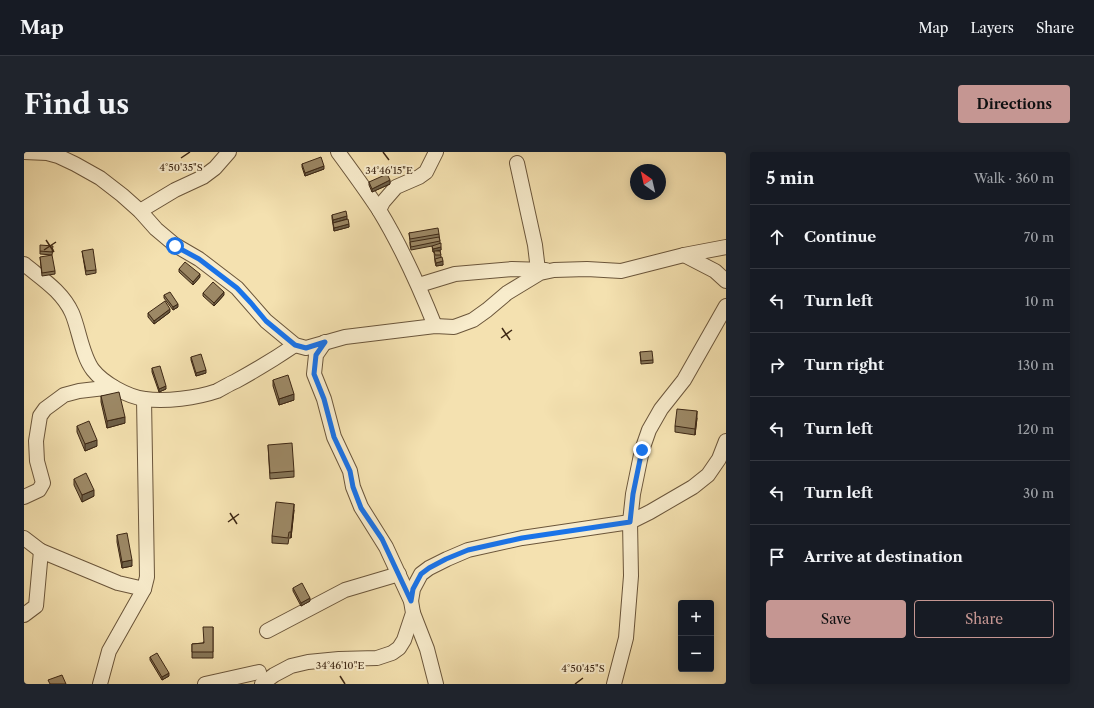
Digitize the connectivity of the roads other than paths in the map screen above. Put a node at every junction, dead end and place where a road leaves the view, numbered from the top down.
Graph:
1 (24, 152) edge
2 (46, 152) edge
3 (229, 152) edge
4 (338, 152) edge
5 (436, 152) edge
6 (517, 163) dead end
7 (379, 210) junction
8 (140, 211) junction
9 (726, 247) edge
10 (684, 255) junction
11 (24, 264) edge
12 (538, 270) junction
13 (554, 270) junction
14 (726, 281) edge
15 (419, 285) junction
16 (726, 306) edge
17 (435, 326) junction
18 (325, 342) junction
19 (295, 345) junction
20 (113, 387) junction
21 (144, 399) junction
22 (726, 442) edge
23 (24, 497) edge
24 (630, 522) junction
25 (24, 538) edge
26 (41, 551) junction
27 (399, 574) junction
28 (144, 588) junction
29 (412, 607) junction
30 (24, 615) edge
31 (267, 631) dead end
32 (260, 678) edge
33 (100, 684) edge
34 (205, 684) edge
35 (436, 684) edge
36 (614, 684) edge

1 - 2 street
2 - 8 street
3 - 8 street
4 - 7 street
5 - 7 street
6 - 12 street
7 - 15 street
8 - 19 street
9 - 10 street
10 - 13 street
10 - 14 street
11 - 20 street
12 - 13 street
12 - 15 street
13 - 17 street
15 - 17 street
16 - 24 street
17 - 18 street
18 - 19 street
18 - 27 street
19 - 21 street
20 - 21 street
20 - 23 street
21 - 28 street
22 - 24 street
24 - 29 street
24 - 36 street
25 - 26 street
26 - 28 street
26 - 30 street
27 - 29 street
27 - 31 street
28 - 33 street
29 - 32 street
29 - 35 street
32 - 34 street

